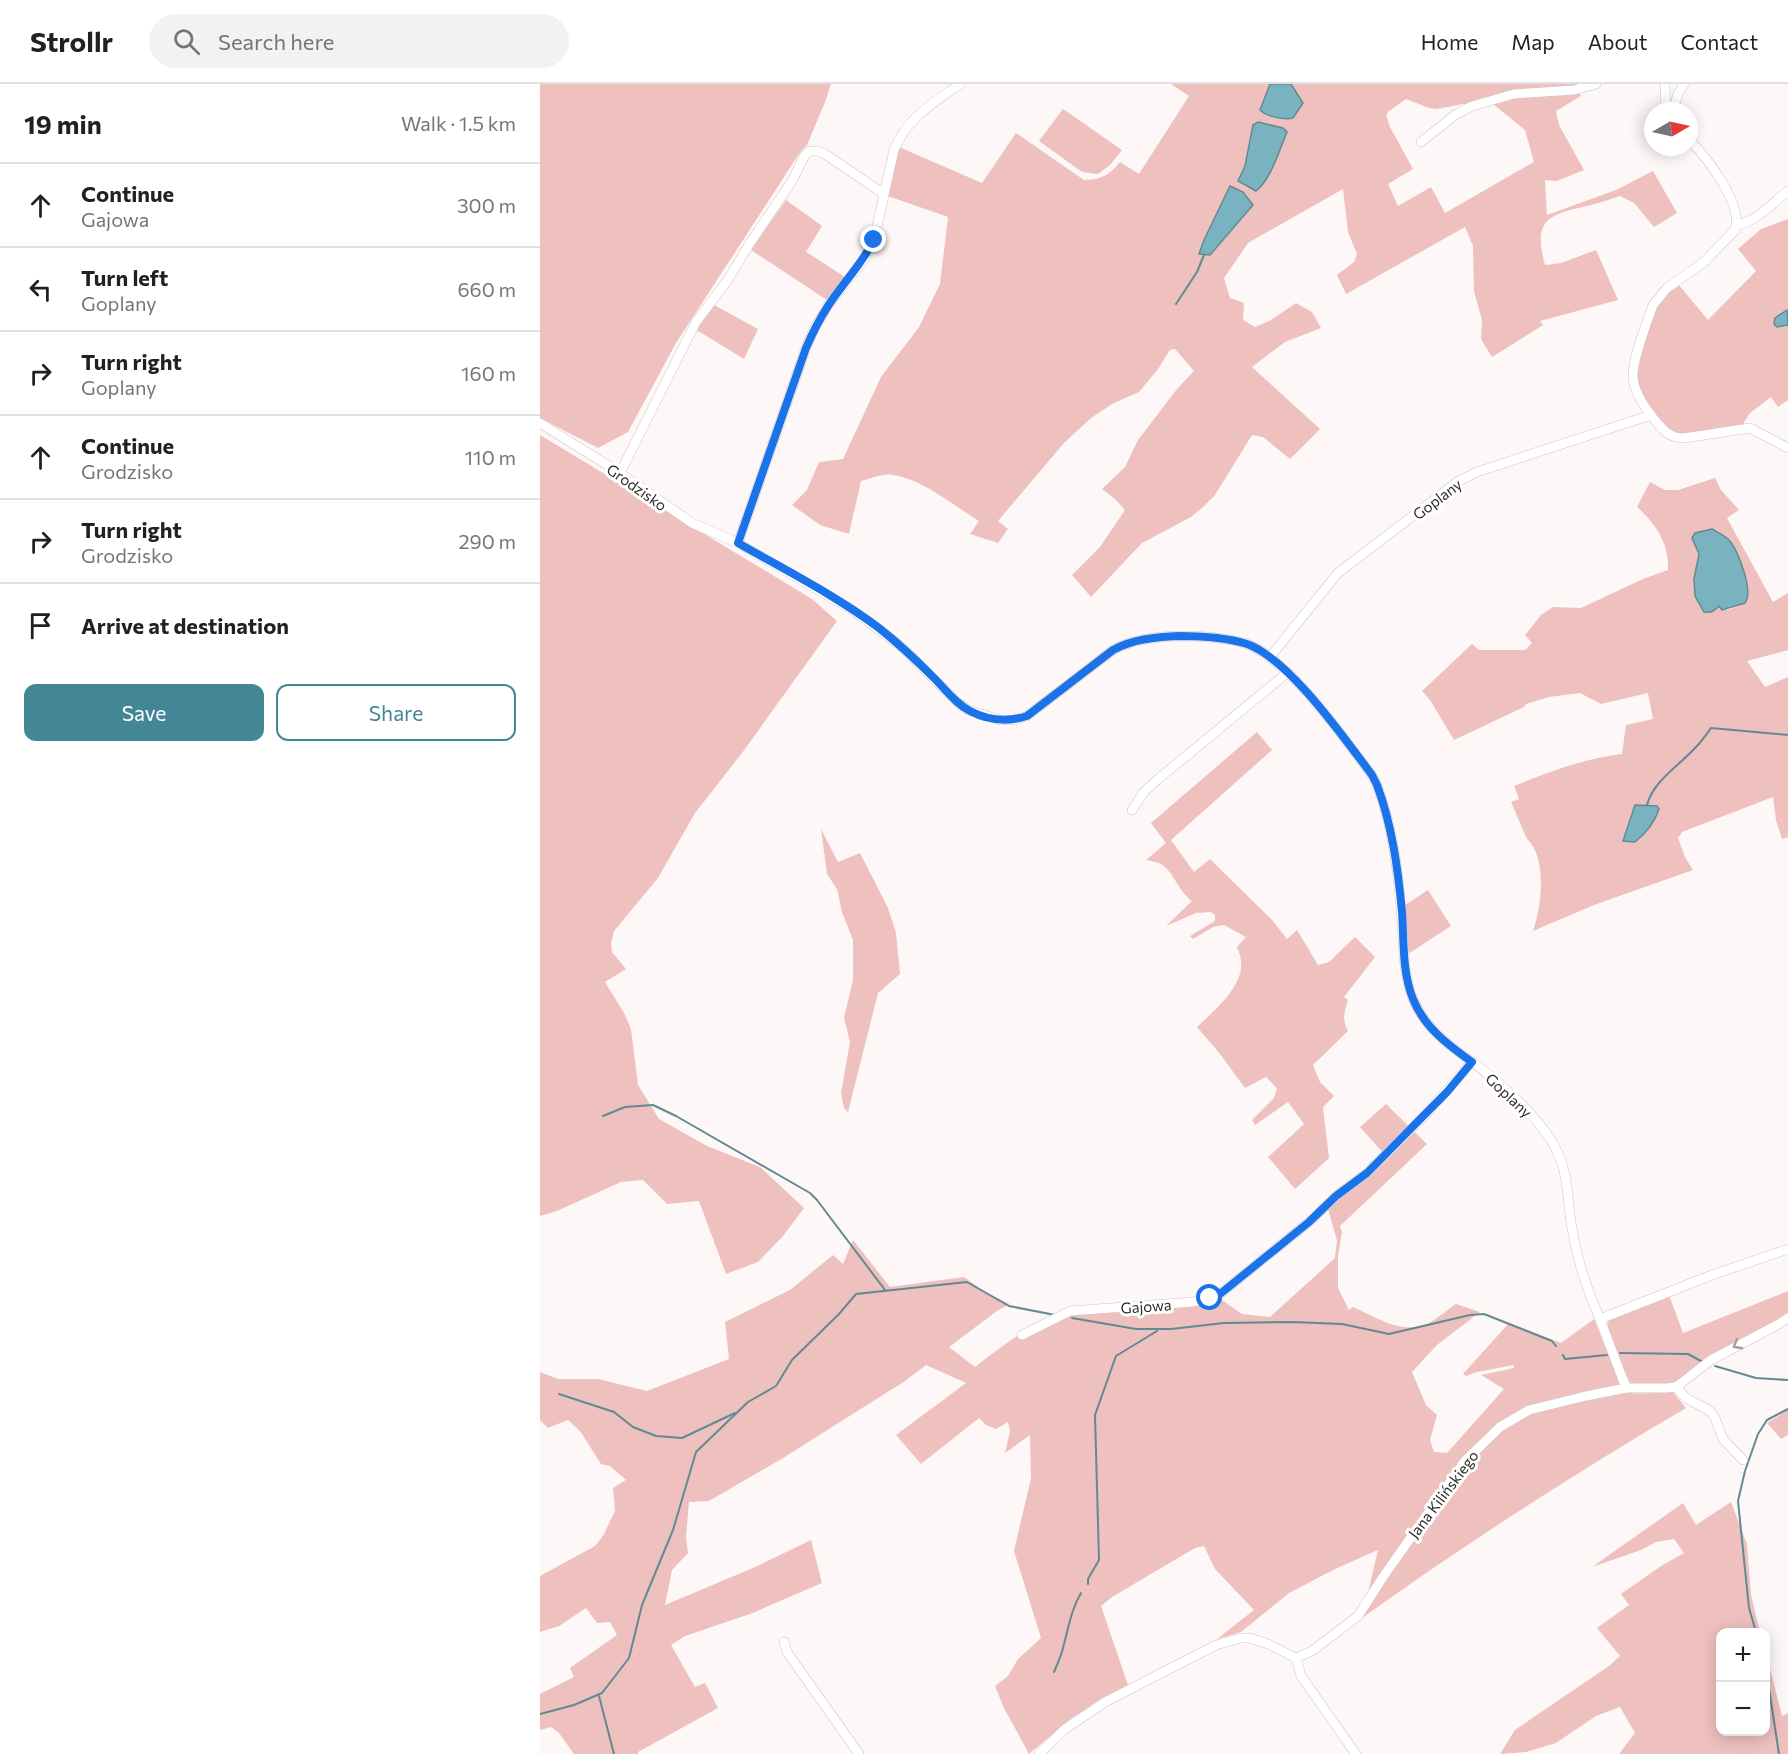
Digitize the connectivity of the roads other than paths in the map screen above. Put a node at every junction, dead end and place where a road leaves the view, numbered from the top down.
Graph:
1 (960, 84) edge
2 (1596, 84) edge
3 (1665, 84) edge
4 (1684, 84) edge
5 (1666, 102) edge
6 (1676, 102) edge
7 (1420, 142) dead end
8 (1698, 150) edge
9 (1788, 191) edge
10 (884, 195) junction
11 (1738, 224) junction
12 (1651, 415) junction
13 (540, 423) edge
14 (1788, 448) edge
15 (620, 473) junction
16 (738, 543) junction
17 (851, 609) joint
18 (1270, 657) junction
19 (1287, 673) junction
20 (1132, 810) dead end
21 (1472, 1062) junction
22 (1788, 1249) edge
23 (1788, 1317) edge
24 (1600, 1319) junction
25 (1022, 1335) dead end
26 (1676, 1387) junction
27 (1626, 1388) junction
28 (1743, 1460) dead end
29 (784, 1642) dead end
30 (1296, 1658) junction
31 (859, 1754) edge
32 (1039, 1754) edge
33 (1356, 1754) edge

1 - 10 street
2 - 7 street
3 - 5 street
4 - 6 street
8 - 11 street
9 - 11 street
10 - 15 street
10 - 16 street
11 - 12 street
12 - 14 street
12 - 18 street, Goplany
13 - 15 street, Grodzisko
15 - 16 street, Grodzisko
16 - 17 street, Grodzisko
17 - 18 street, Goplany
18 - 19 street, Goplany
19 - 20 street
19 - 21 street, Goplany
21 - 24 street, Goplany
21 - 25 street, Gajowa
22 - 24 street
23 -> 26 street
24 - 27 street, Goplany
26 - 27 street, Jana Kilińskiego
26 - 28 street
27 - 30 street, Jana Kilińskiego
29 - 31 street
30 - 32 street
30 - 33 street

